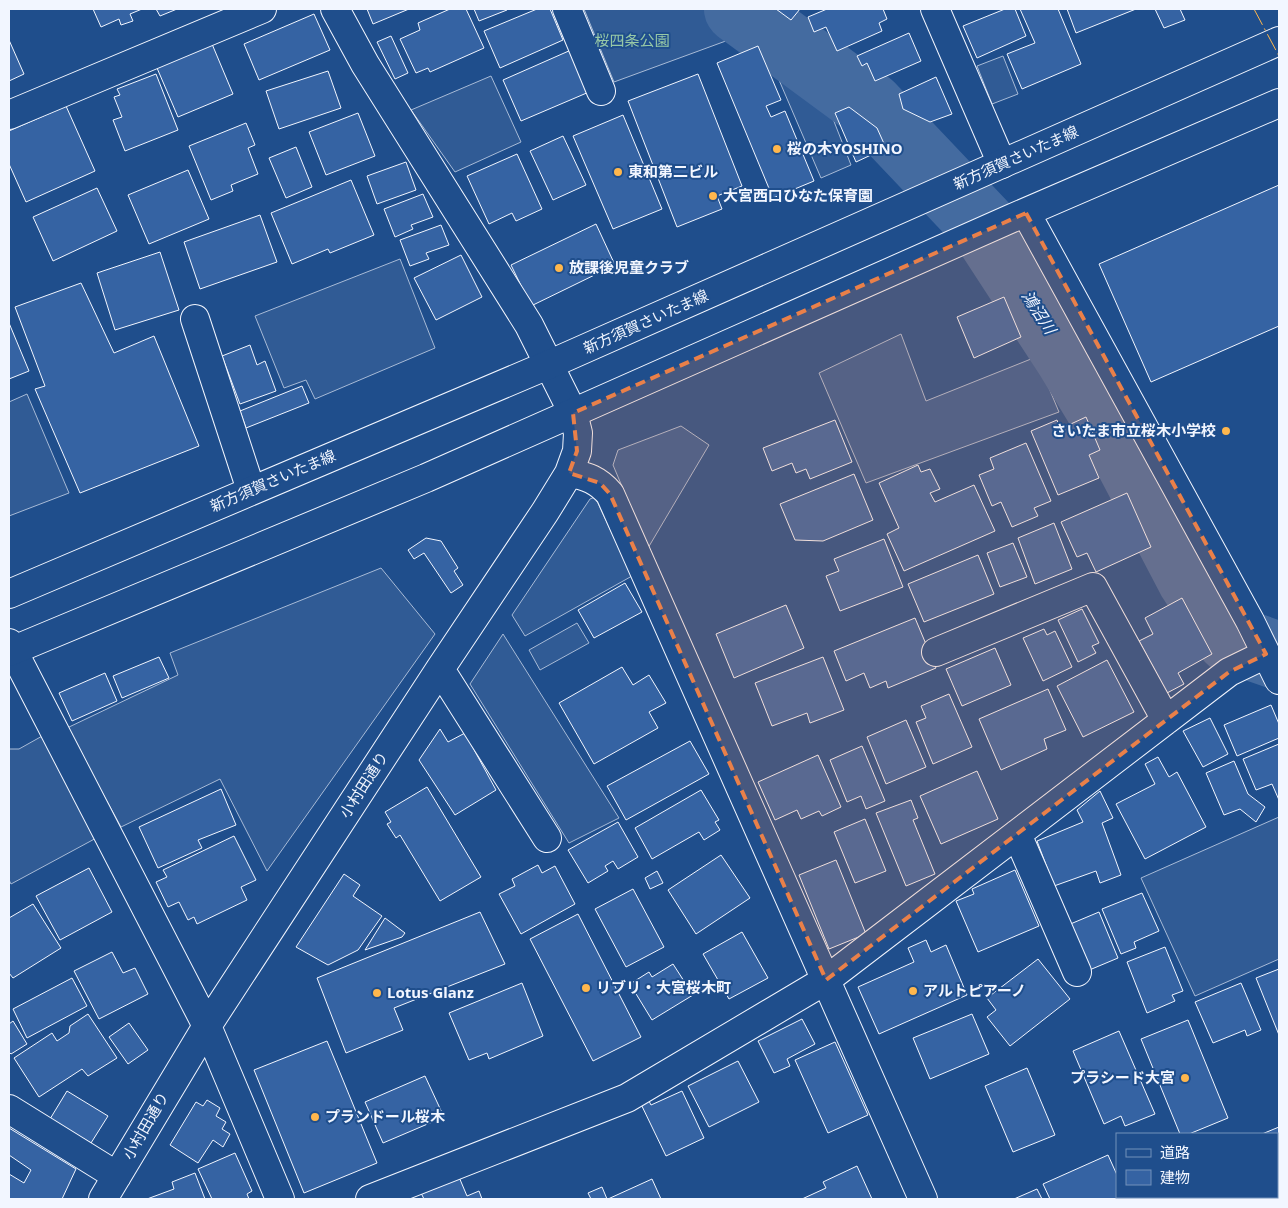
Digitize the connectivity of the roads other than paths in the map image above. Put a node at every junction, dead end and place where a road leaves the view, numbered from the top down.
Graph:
1 (262, 9) edge
2 (335, 9) edge
3 (567, 9) edge
4 (935, 9) edge
5 (1279, 41) edge
6 (601, 90) dead end
7 (1279, 103) edge
8 (9, 115) edge
9 (994, 168) junction
10 (1018, 216) junction
11 (195, 319) dead end
12 (548, 365) junction
13 (573, 413) junction
14 (569, 473) junction
15 (251, 490) junction
16 (9, 594) edge
17 (10, 648) edge
18 (936, 652) dead end
19 (1266, 654) junction
20 (440, 669) junction
21 (1279, 680) edge
22 (1166, 720) junction
23 (1017, 834) junction
24 (547, 838) dead end
25 (1077, 972) dead end
26 (826, 980) junction
27 (207, 1026) junction
28 (9, 1109) edge
29 (117, 1176) junction
30 (103, 1199) edge
31 (280, 1199) edge
32 (370, 1199) edge
33 (923, 1199) edge

1 - 8 street
2 - 12 street, 小村田通り
3 - 6 street
4 - 9 street
5 - 9 street, 新方須賀さいたま線
7 - 10 street
9 - 12 street, 新方須賀さいたま線
10 - 13 street
10 - 19 street
11 - 15 street
12 - 13 street, 小村田通り
12 - 15 street, 新方須賀さいたま線
13 - 14 street, 小村田通り
13 - 17 street
14 - 20 street, 小村田通り
14 - 26 street
15 - 16 street, 新方須賀さいたま線
17 - 27 street
18 - 22 street
19 - 21 street
19 - 22 street
20 - 24 street
20 - 27 street, 小村田通り
22 - 23 street
23 - 25 street
23 - 26 street
26 - 32 street
26 - 33 street
27 - 29 street, 小村田通り
27 - 31 street
28 - 29 street
29 - 30 street, 小村田通り

